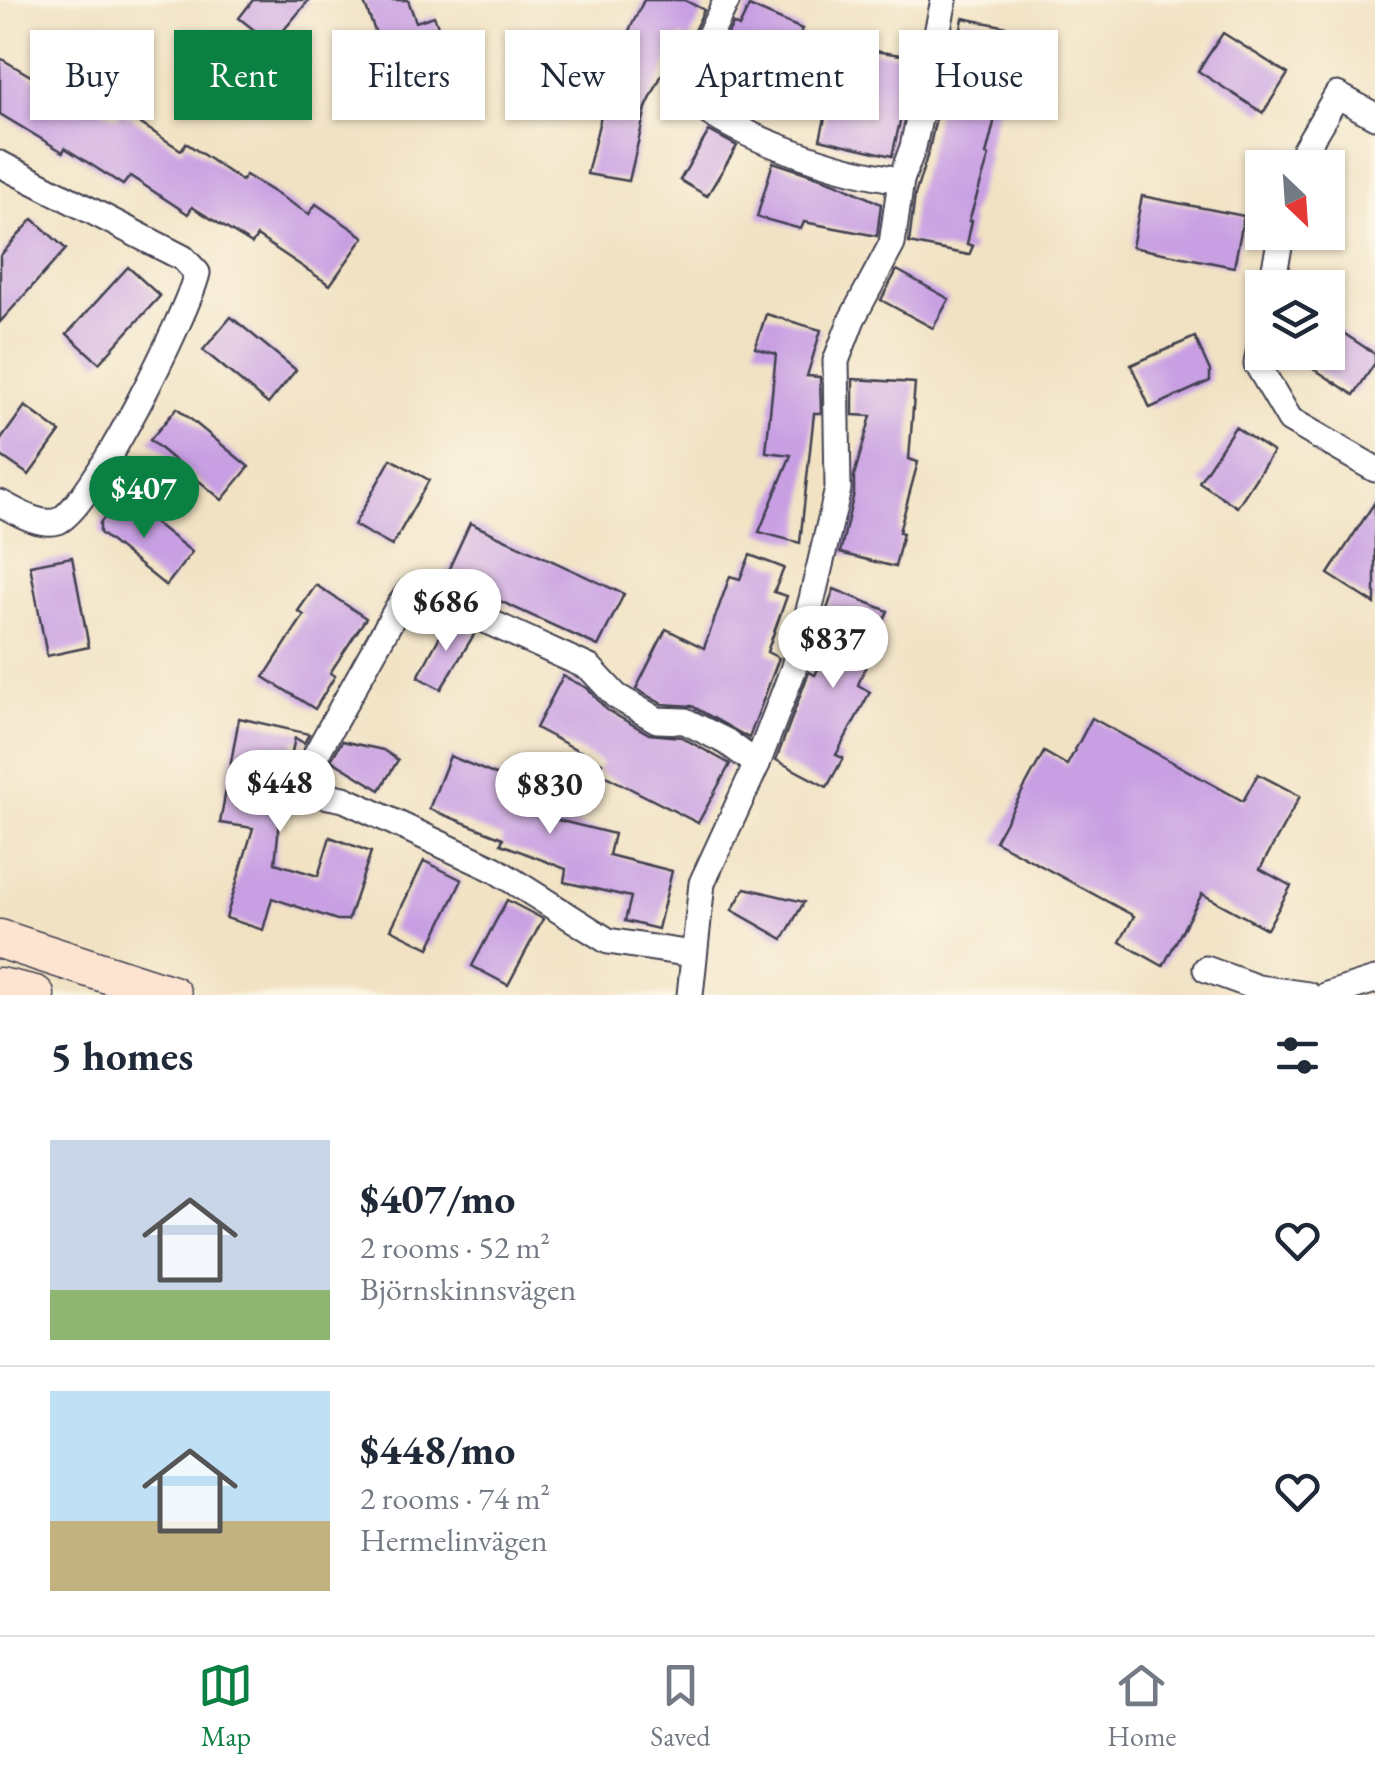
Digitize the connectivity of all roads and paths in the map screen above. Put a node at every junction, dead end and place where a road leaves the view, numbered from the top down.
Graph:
1 (728, 0) edge
2 (944, 0) edge
3 (1375, 116) edge
4 (1304, 150) edge
5 (0, 164) edge
6 (900, 180) junction
7 (1261, 370) edge
8 (1375, 469) edge
9 (0, 503) edge
10 (757, 764) junction
11 (0, 938) edge
12 (692, 954) junction
13 (1206, 969) dead end
14 (1375, 980) edge
15 (0, 987) edge
16 (36, 995) edge
17 (172, 995) edge
18 (690, 995) edge
19 (1308, 995) edge
20 (1327, 995) edge

1 - 6 street
2 - 6 street
3 - 4 street
5 - 9 street
6 - 10 street
7 - 8 street
10 - 12 street
10 - 12 street
11 - 17 street
12 - 18 street
13 - 19 street
14 - 20 street
15 - 16 street

